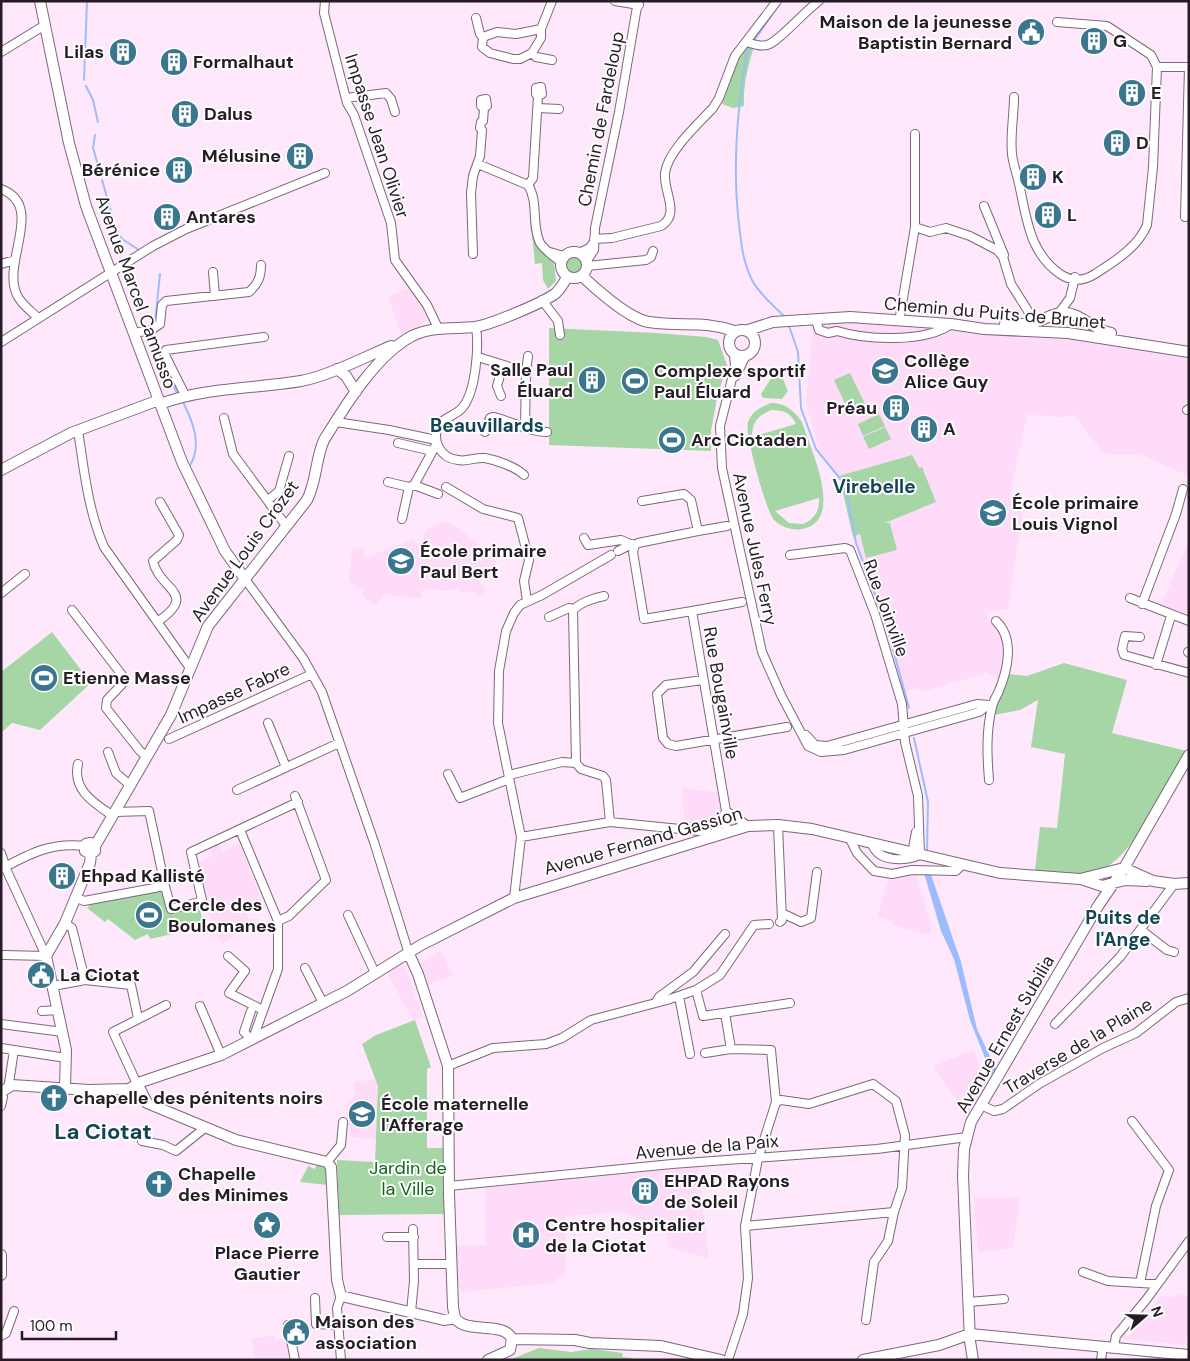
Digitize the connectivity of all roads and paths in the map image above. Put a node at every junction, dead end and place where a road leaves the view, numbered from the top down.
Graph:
1 (40, 1) edge
2 (325, 1) edge
3 (552, 1) edge
4 (615, 1) edge
5 (777, 1) edge
6 (819, 1) edge
7 (639, 3) edge
8 (476, 18) dead end
9 (1057, 22) dead end
10 (45, 25) junction
11 (540, 29) junction
12 (483, 37) junction
13 (751, 43) junction
14 (1, 52) edge
15 (532, 53) junction
16 (552, 60) dead end
17 (1157, 67) junction
18 (538, 96) dead end
19 (1014, 97) dead end
20 (346, 98) junction
21 (484, 108) dead end
22 (538, 108) junction
23 (559, 109) dead end
24 (394, 112) dead end
25 (915, 134) dead end
26 (478, 164) junction
27 (325, 173) dead end
28 (528, 185) junction
29 (3, 191) edge
30 (984, 206) dead end
31 (1185, 217) dead end
32 (915, 227) junction
33 (594, 244) junction
34 (652, 251) dead end
35 (579, 253) junction
36 (473, 254) dead end
37 (1004, 257) junction
38 (562, 259) junction
39 (15, 260) junction
40 (1, 264) edge
41 (261, 265) dead end
42 (585, 268) junction
43 (111, 272) junction
44 (213, 272) dead end
45 (567, 277) junction
46 (1075, 278) junction
47 (215, 296) junction
48 (1070, 298) junction
49 (542, 300) junction
50 (1056, 314) junction
51 (1075, 315) junction
52 (900, 316) junction
53 (38, 318) junction
54 (795, 319) junction
55 (1035, 322) junction
56 (951, 324) junction
57 (818, 325) junction
58 (476, 327) junction
59 (438, 328) junction
60 (134, 333) junction
61 (1057, 333) junction
62 (1068, 333) junction
63 (751, 334) junction
64 (560, 335) dead end
65 (731, 335) junction
66 (264, 337) dead end
67 (1, 342) edge
68 (1189, 346) edge
69 (396, 347) junction
70 (1189, 352) edge
71 (734, 354) junction
72 (746, 355) junction
73 (528, 356) dead end
74 (478, 357) junction
75 (503, 365) junction
76 (337, 369) junction
77 (526, 372) junction
78 (731, 384) junction
79 (356, 392) junction
80 (184, 395) junction
81 (501, 396) dead end
82 (160, 402) junction
83 (224, 418) dead end
84 (336, 422) junction
85 (525, 427) junction
86 (78, 430) junction
87 (485, 432) dead end
88 (547, 432) dead end
89 (436, 442) junction
90 (398, 443) dead end
91 (432, 451) junction
92 (289, 456) dead end
93 (1, 470) edge
94 (524, 475) dead end
95 (388, 482) dead end
96 (412, 486) junction
97 (446, 487) dead end
98 (1183, 489) dead end
99 (438, 494) dead end
100 (268, 500) junction
101 (642, 501) dead end
102 (160, 502) dead end
103 (402, 519) dead end
104 (726, 526) dead end
105 (287, 527) junction
106 (698, 531) junction
107 (584, 538) dead end
108 (632, 544) junction
109 (790, 555) dead end
110 (25, 574) dead end
111 (245, 579) junction
112 (1, 593) edge
113 (604, 596) dead end
114 (1130, 598) dead end
115 (527, 600) junction
116 (742, 602) dead end
117 (1142, 604) junction
118 (574, 609) junction
119 (72, 610) dead end
120 (692, 611) junction
121 (1171, 616) junction
122 (549, 617) dead end
123 (996, 621) dead end
124 (1189, 621) edge
125 (157, 622) junction
126 (1140, 637) dead end
127 (1156, 665) junction
128 (190, 668) junction
129 (1189, 673) edge
130 (312, 674) junction
131 (703, 680) junction
132 (990, 705) junction
133 (792, 715) junction
134 (268, 723) dead end
135 (903, 725) junction
136 (787, 727) dead end
137 (904, 734) junction
138 (168, 740) dead end
139 (713, 740) junction
140 (339, 743) junction
141 (108, 752) dead end
142 (1189, 755) edge
143 (148, 757) junction
144 (576, 763) junction
145 (78, 764) dead end
146 (286, 767) junction
147 (448, 774) dead end
148 (509, 777) junction
149 (989, 780) dead end
150 (130, 786) junction
151 (238, 790) dead end
152 (114, 814) junction
153 (726, 815) junction
154 (610, 822) junction
155 (778, 825) junction
156 (748, 826) junction
157 (240, 830) junction
158 (730, 831) junction
159 (717, 835) junction
160 (522, 837) junction
161 (850, 839) junction
162 (90, 848) junction
163 (1132, 852) junction
164 (1, 853) edge
165 (916, 854) junction
166 (962, 865) junction
167 (3, 868) edge
168 (817, 872) dead end
169 (1115, 876) junction
170 (1084, 880) junction
171 (1152, 881) junction
172 (1189, 882) edge
173 (1174, 884) junction
174 (165, 886) junction
175 (75, 897) junction
176 (514, 898) junction
177 (1099, 903) junction
178 (782, 913) junction
179 (348, 915) dead end
180 (278, 921) junction
181 (780, 922) dead end
182 (65, 923) junction
183 (769, 924) dead end
184 (1140, 930) junction
185 (725, 934) dead end
186 (3, 952) edge
187 (1174, 952) dead end
188 (46, 956) junction
189 (228, 956) dead end
190 (410, 956) junction
191 (1, 964) edge
192 (305, 968) dead end
193 (375, 973) junction
194 (85, 980) junction
195 (53, 986) junction
196 (696, 990) junction
197 (679, 996) junction
198 (1189, 998) edge
199 (656, 1002) junction
200 (323, 1003) junction
201 (790, 1004) dead end
202 (166, 1005) dead end
203 (200, 1006) dead end
204 (58, 1010) junction
205 (263, 1010) junction
206 (42, 1011) dead end
207 (251, 1012) dead end
208 (725, 1013) junction
209 (138, 1018) junction
210 (1, 1024) edge
211 (1055, 1024) dead end
212 (63, 1032) junction
213 (254, 1038) junction
214 (1, 1048) edge
215 (731, 1049) junction
216 (14, 1050) junction
217 (706, 1053) dead end
218 (690, 1054) dead end
219 (221, 1055) junction
220 (66, 1058) junction
221 (448, 1066) junction
222 (7, 1083) edge
223 (135, 1086) junction
224 (64, 1088) junction
225 (1, 1093) edge
226 (776, 1102) junction
227 (981, 1105) junction
228 (1, 1106) edge
229 (1132, 1121) dead end
230 (343, 1122) dead end
231 (202, 1126) junction
232 (967, 1137) junction
233 (142, 1141) dead end
234 (904, 1146) junction
235 (758, 1159) junction
236 (325, 1161) junction
237 (448, 1186) junction
238 (894, 1212) junction
239 (745, 1226) junction
240 (387, 1237) dead end
241 (1189, 1241) edge
242 (1, 1255) edge
243 (415, 1264) junction
244 (451, 1264) junction
245 (1083, 1272) dead end
246 (1, 1275) edge
247 (1140, 1283) junction
248 (1157, 1284) junction
249 (341, 1296) junction
250 (315, 1298) dead end
251 (1004, 1300) dead end
252 (969, 1302) junction
253 (14, 1311) dead end
254 (410, 1312) junction
255 (455, 1318) junction
256 (866, 1320) dead end
257 (338, 1325) junction
258 (288, 1326) dead end
259 (970, 1334) junction
260 (1, 1336) edge
261 (512, 1340) junction
262 (1102, 1346) junction
263 (1114, 1347) junction
264 (1189, 1354) edge
265 (878, 1358) edge
266 (489, 1359) edge
267 (973, 1359) edge
268 (294, 1360) edge
269 (340, 1360) edge
270 (721, 1360) edge
271 (728, 1360) edge
272 (863, 1360) edge
273 (1101, 1360) edge

1 - 10 street, Avenue Marcel Camusso
2 - 20 street, Impasse Jean Olivier
3 - 11 street
4 - 7 street
5 - 13 street
6 - 13 street
7 - 33 street, Chemin de Fardeloup
8 - 12 street
9 - 17 street
10 - 14 street
10 - 43 street, Avenue Marcel Camusso
11 - 12 street
11 - 15 street
12 - 15 street
13 - 33 street
15 - 16 street
17 - 31 street
17 - 46 street
18 - 22 street
19 - 46 street
20 - 24 street
20 - 59 street, Impasse Jean Olivier
21 - 26 street
22 - 23 street
22 - 28 street
25 - 32 street
26 - 28 street
26 - 36 street
27 - 43 street
28 - 38 street
29 - 39 street
30 - 37 street
32 - 37 street
32 - 52 street
33 - 35 street
33 - 42 street
34 - 42 street
35 - 38 street
35 - 42 street
37 - 55 street
38 - 45 street
39 - 40 street
39 - 53 street
41 - 47 street
42 - 45 street
42 - 65 street
43 - 53 street
43 - 60 street, Avenue Marcel Camusso
44 - 47 street
45 - 49 street, Avenue Louis Crozet
46 - 48 street
47 - 60 street
48 - 50 street
48 - 51 street
49 - 58 street, Avenue Louis Crozet
49 - 64 street
50 - 51 street, Chemin du Puits de Brunet
50 - 55 street, Chemin du Puits de Brunet
50 - 61 street
51 - 62 street
51 - 68 street, Chemin du Puits de Brunet
52 - 54 street, Chemin du Puits de Brunet
52 - 55 street, Chemin du Puits de Brunet
53 - 67 street
54 - 57 street, Chemin du Puits de Brunet
54 - 63 street, Chemin du Puits de Brunet
56 - 57 street, Chemin du Puits de Brunet
56 - 57 street
56 - 61 street, Chemin du Puits de Brunet
58 - 59 street, Avenue Louis Crozet
58 - 74 street
59 - 69 street, Avenue Louis Crozet
60 - 82 street, Avenue Marcel Camusso
61 - 62 street, Chemin du Puits de Brunet
62 - 70 street, Chemin du Puits de Brunet
63 - 65 street
63 - 72 street
65 - 71 street
66 - 80 street
69 - 76 street
69 - 79 street, Avenue Louis Crozet
71 - 72 street
71 - 78 street, Avenue Jules Ferry
72 - 78 street, Avenue Jules Ferry
73 - 77 street
74 - 75 street
74 - 89 street
75 - 77 street
75 - 81 street
76 - 79 street
76 - 80 street
77 - 85 street
78 - 133 street, Avenue Jules Ferry
79 - 84 street, Avenue Louis Crozet
80 - 82 street
82 - 86 street
82 - 111 street, Avenue Marcel Camusso
83 - 100 street
84 - 89 street
84 - 105 street, Avenue Louis Crozet
85 - 87 street
85 - 88 street
86 - 93 street
86 - 125 street
89 - 91 street
89 - 94 street
90 - 91 street
91 - 96 street
92 - 100 street
95 - 96 street
96 - 99 street
96 - 103 street
97 - 115 street
98 - 117 street
100 - 105 street
101 - 106 street
102 - 125 street
104 - 106 street
105 - 111 street, Avenue Louis Crozet
106 - 108 street
107 - 108 street
108 - 115 street
108 - 120 street, Rue Bougainville
109 - 135 street, Rue Joinville
110 - 112 street
111 - 128 street, Avenue Louis Crozet
111 - 130 street
113 - 118 street
114 - 117 street
115 - 148 street
116 - 120 street
117 - 121 street
118 - 122 street
118 - 144 street
119 - 143 street
120 - 131 street, Rue Bougainville
121 - 124 street
121 - 127 street
123 - 132 street
125 - 128 street
126 - 127 street
127 - 129 street
128 - 143 street, Avenue Louis Crozet
130 - 138 street, Impasse Fabre
130 - 140 street
131 - 139 street, Rue Bougainville
131 - 139 street
132 - 135 street, Avenue Jules Ferry
132 - 137 street, Avenue Jules Ferry
132 - 149 street
133 - 135 street, Avenue Jules Ferry
133 - 137 street, Avenue Jules Ferry
134 - 146 street
135 - 137 street, Rue Joinville
136 - 139 street
137 - 165 street, Rue Joinville
139 - 153 street, Rue Bougainville
140 - 146 street
140 - 190 street
141 - 150 street
142 - 163 street, Avenue Ernest Subilia
143 - 150 street, Avenue Louis Crozet
144 - 148 street
144 - 154 street
145 - 152 street
146 - 151 street
147 - 148 street
148 - 160 street
150 - 152 street, Avenue Louis Crozet
152 - 162 street, Avenue Louis Crozet
152 - 174 street
153 - 156 street
153 - 158 street, Rue Bougainville
153 - 159 street
154 - 159 street
154 - 160 street
155 - 156 street, Avenue Fernand Gassion
155 - 161 street, Avenue Fernand Gassion
155 - 178 street
156 - 158 street, Avenue Fernand Gassion
157 - 174 street
157 - 180 street
157 - 180 street
158 - 159 street, Avenue Fernand Gassion
159 - 176 street, Avenue Fernand Gassion
160 - 176 street
161 - 165 street, Avenue Fernand Gassion
161 - 166 street
162 - 167 street
162 - 175 street, Avenue Louis Crozet
163 - 169 street, Avenue Ernest Subilia
163 - 171 street
164 - 167 street
165 - 166 street, Avenue Fernand Gassion
166 - 170 street, Avenue Fernand Gassion
167 - 188 street
168 - 178 street
169 - 170 street, Avenue Fernand Gassion
169 - 171 street, Avenue Fernand Gassion
169 - 177 street, Avenue Ernest Subilia
170 - 177 street
171 - 173 street, Avenue Fernand Gassion
172 - 173 street, Avenue Fernand Gassion
173 - 184 street
174 - 175 street
175 - 182 street, Avenue Louis Crozet
176 - 190 street, Avenue Fernand Gassion
177 - 227 street, Avenue Ernest Subilia
178 - 181 street
179 - 193 street
180 - 205 street
182 - 188 street, Avenue Louis Crozet
182 - 194 street
183 - 196 street
184 - 187 street
184 - 211 street
185 - 199 street
186 - 188 street
186 - 191 street
188 - 195 street
189 - 205 street
190 - 193 street, Avenue Fernand Gassion
190 - 221 street
192 - 200 street
193 - 200 street, Avenue Fernand Gassion
194 - 195 street
194 - 209 street
195 - 204 street
196 - 197 street
196 - 208 street
197 - 199 street
197 - 218 street
198 - 227 street, Traverse de la Plaine
199 - 221 street
200 - 213 street, Avenue Fernand Gassion
201 - 208 street
202 - 209 street
203 - 219 street
204 - 206 street
204 - 212 street
205 - 213 street
207 - 213 street
208 - 215 street
209 - 223 street
210 - 212 street
212 - 220 street
213 - 219 street, Avenue Fernand Gassion
214 - 216 street
215 - 217 street
215 - 226 street
216 - 220 street
216 - 222 street
219 - 223 street, Avenue Fernand Gassion
220 - 224 street
221 - 237 street
222 - 224 street, Avenue Fernand Gassion
222 - 225 street
223 - 224 street, Avenue Fernand Gassion
223 - 231 street
225 - 228 street
226 - 234 street
226 - 235 street
227 - 232 street, Avenue Ernest Subilia
229 - 247 street
230 - 236 street
231 - 233 street
231 - 236 street
232 - 234 street, Avenue de la Paix
232 - 252 street, Avenue Ernest Subilia
234 - 235 street, Avenue de la Paix
234 - 238 street
235 - 237 street, Avenue de la Paix
235 - 239 street
236 - 249 street
237 - 244 street
238 - 239 street
238 - 256 street
239 - 271 street
240 - 243 street
241 - 248 street
242 - 246 street
243 - 244 street
243 - 254 street
244 - 255 street
245 - 247 street
247 - 248 street
248 - 263 street
249 - 254 street
249 - 257 street
250 - 257 street
251 - 252 street
252 - 259 street, Avenue Ernest Subilia
253 - 260 street
254 - 255 street
255 - 261 street
257 - 269 street
258 - 268 street
259 - 262 street
259 - 265 street
259 - 267 street, Avenue Ernest Subilia
261 - 266 street
261 - 270 street
262 - 263 street
262 - 273 street
263 - 264 street
265 - 272 street

